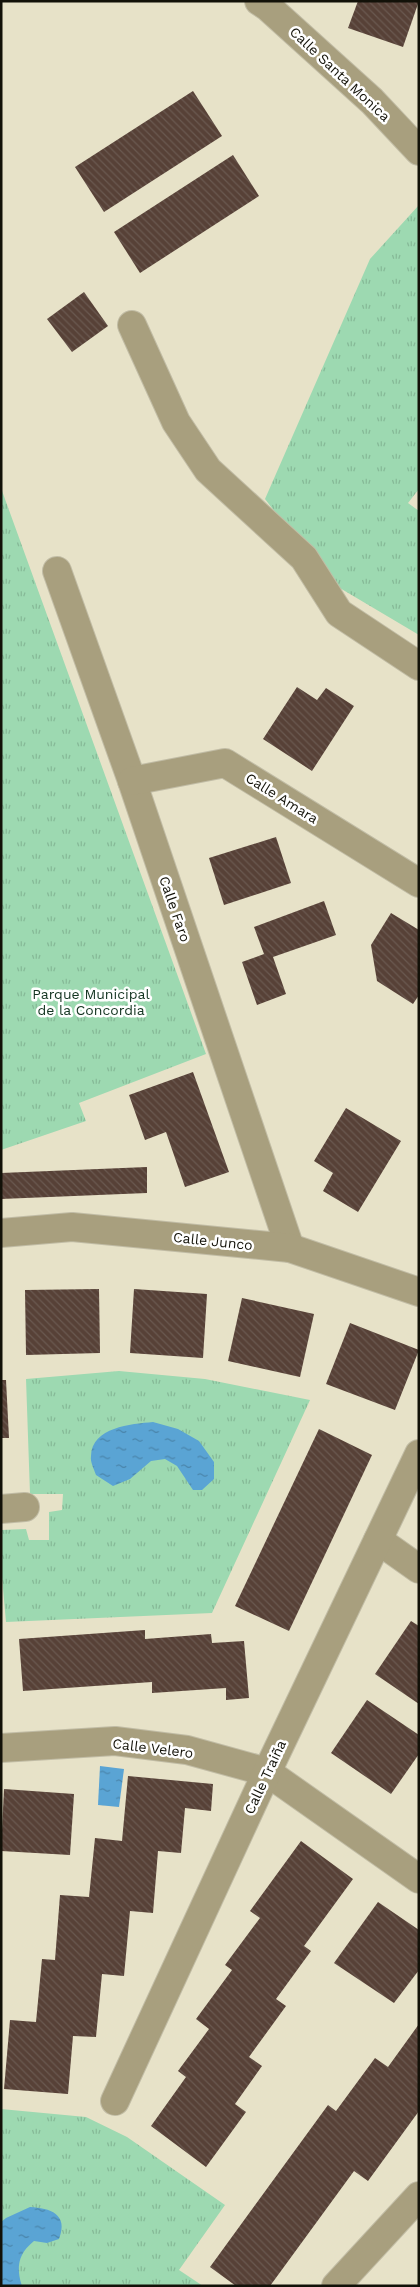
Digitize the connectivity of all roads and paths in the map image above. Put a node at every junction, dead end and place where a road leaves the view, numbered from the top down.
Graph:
1 (259, 1) edge
2 (419, 151) edge
3 (132, 326) dead end
4 (57, 571) dead end
5 (419, 666) edge
6 (132, 781) junction
7 (419, 883) edge
8 (1, 1233) edge
9 (290, 1248) junction
10 (419, 1292) edge
11 (419, 1454) edge
12 (378, 1540) junction
13 (419, 1569) edge
14 (1, 1748) edge
15 (267, 1772) junction
16 (419, 1879) edge
17 (115, 2101) dead end
18 (419, 2196) edge
19 (336, 2286) edge

1 - 2 street, Calle Santa Monica
3 - 5 street
4 - 6 street, Calle Faro
6 - 7 street, Calle Amara
6 - 9 street, Calle Faro
8 - 9 street, Calle Junco
9 - 10 street, Calle Junco
11 - 12 street, Calle Traiña
12 - 13 street
12 - 15 street, Calle Traiña
14 - 15 street, Calle Velero
15 - 16 street, Calle Velero
15 - 17 street, Calle Traiña
18 - 19 street

